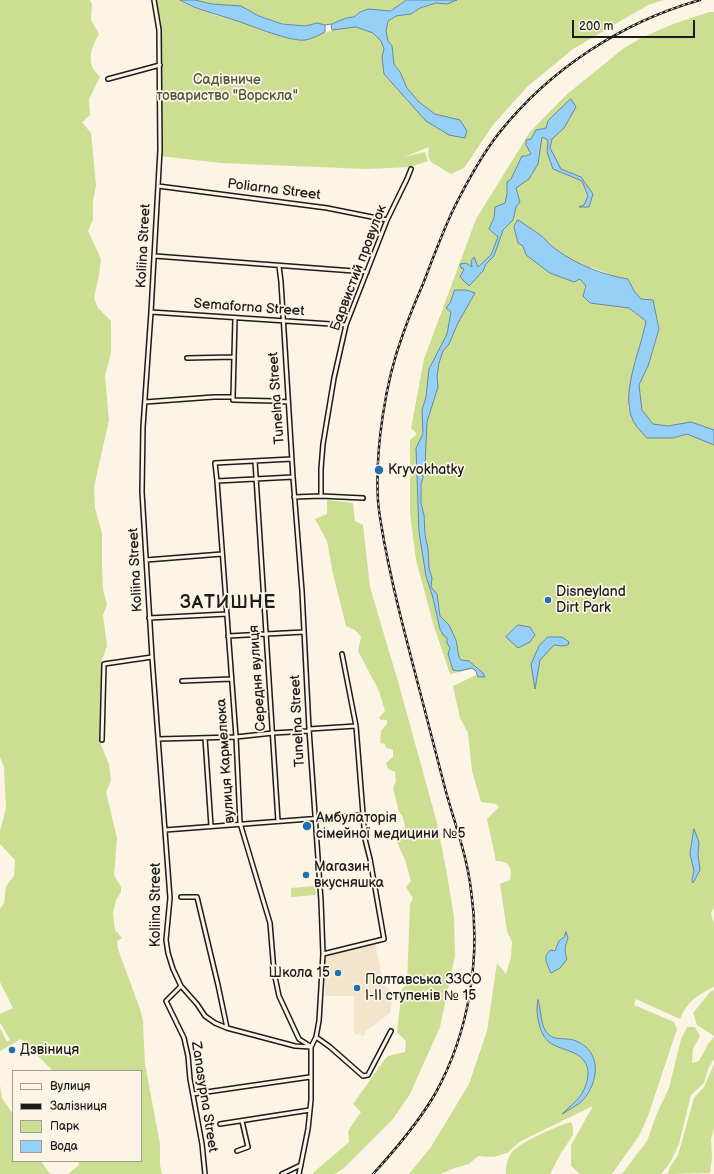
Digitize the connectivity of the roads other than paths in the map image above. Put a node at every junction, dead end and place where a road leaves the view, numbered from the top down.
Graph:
1 (154, 0) edge
2 (160, 65) junction
3 (108, 79) dead end
4 (411, 169) dead end
5 (158, 186) junction
6 (387, 220) junction
7 (155, 256) junction
8 (279, 266) junction
9 (367, 272) junction
10 (151, 312) junction
11 (235, 318) junction
12 (283, 321) junction
13 (346, 325) junction
14 (234, 357) junction
15 (187, 358) dead end
16 (233, 397) junction
17 (145, 402) junction
18 (288, 402) junction
19 (292, 459) junction
20 (256, 461) junction
21 (293, 477) junction
22 (256, 479) junction
23 (217, 481) junction
24 (321, 496) junction
25 (294, 497) junction
26 (363, 498) dead end
27 (222, 554) junction
28 (146, 560) junction
29 (227, 614) junction
30 (149, 618) junction
31 (304, 632) junction
32 (267, 634) junction
33 (228, 636) junction
34 (342, 654) dead end
35 (152, 657) junction
36 (231, 679) junction
37 (182, 681) dead end
38 (356, 726) junction
39 (309, 730) junction
40 (273, 733) junction
41 (206, 738) junction
42 (236, 738) junction
43 (158, 739) junction
44 (102, 740) dead end
45 (362, 815) junction
46 (315, 818) junction
47 (278, 821) junction
48 (240, 824) junction
49 (211, 826) junction
50 (165, 830) junction
51 (181, 897) dead end
52 (323, 954) junction
53 (181, 986) junction
54 (227, 1028) junction
55 (391, 1031) dead end
56 (316, 1037) junction
57 (311, 1047) junction
58 (310, 1077) junction
59 (193, 1094) junction
60 (310, 1110) junction
61 (242, 1121) junction
62 (220, 1124) dead end
63 (237, 1151) dead end
64 (300, 1165) junction
65 (205, 1174) edge
66 (282, 1174) edge
67 (299, 1174) edge

1 - 2 street, Koliina Street
2 - 3 street
2 - 5 street, Koliina Street
4 - 6 street, Барвистий провулок
5 - 6 street, Poliarna Street
5 - 7 street, Koliina Street
6 - 9 street, Барвистий провулок
7 - 8 street
7 - 10 street, Koliina Street
8 - 9 street
8 - 12 street, Tunelna Street
9 - 13 street, Барвистий провулок
10 - 11 street, Semaforna Street
10 - 17 street, Koliina Street
11 - 12 street, Semaforna Street
11 - 14 street
12 - 13 street, Semaforna Street
12 - 18 street, Tunelna Street
13 - 24 street, Барвистий провулок
14 - 15 street
14 - 16 street
16 - 17 street
16 - 18 street
17 - 28 street, Koliina Street
18 - 19 street, Tunelna Street
19 - 20 street
19 - 21 street, Tunelna Street
20 - 22 street, Середня вулиця
20 - 23 street, вулиця Кармелюка
21 - 22 street
21 - 25 street, Tunelna Street
22 - 23 street
22 - 32 street, Середня вулиця
23 - 27 street, вулиця Кармелюка
24 - 25 street
24 - 26 street
25 - 31 street, Tunelna Street
27 - 28 street
27 - 29 street, вулиця Кармелюка
28 - 30 street, Koliina Street
29 - 30 street
29 - 33 street, вулиця Кармелюка
30 - 35 street, Koliina Street
31 - 32 street
31 - 39 street, Tunelna Street
32 - 33 street
32 - 40 street, Середня вулиця
33 - 36 street, вулиця Кармелюка
34 - 38 street
35 - 43 street, Koliina Street
35 - 44 street
36 - 37 street
36 - 42 street, вулиця Кармелюка
38 - 39 street
38 - 45 street
39 - 40 street
39 - 46 street, Tunelna Street
40 - 42 street
40 - 47 street, Середня вулиця
41 - 42 street
41 - 43 street
41 - 49 street
42 - 48 street, вулиця Кармелюка
43 - 50 street, Koliina Street
45 - 46 street
45 - 52 street
46 - 47 street
46 - 52 street, Tunelna Street
47 - 48 street
48 - 49 street
48 - 57 street, вулиця Кармелюка
49 - 50 street
50 - 53 street, Koliina Street
51 - 54 street
52 - 56 street, Tunelna Street
53 - 54 street, Koliina Street
53 - 59 street, Zanasypna Street
54 - 57 street, Koliina Street
55 - 56 street
56 - 57 street, Tunelna Street
57 - 58 street, Tunelna Street
58 - 59 street
58 - 60 street, Tunelna Street
59 - 65 street, Zanasypna Street
60 - 61 street
60 - 64 street, Tunelna Street
61 - 62 street
61 - 63 street
64 - 66 street
64 - 67 street, Tunelna Street

